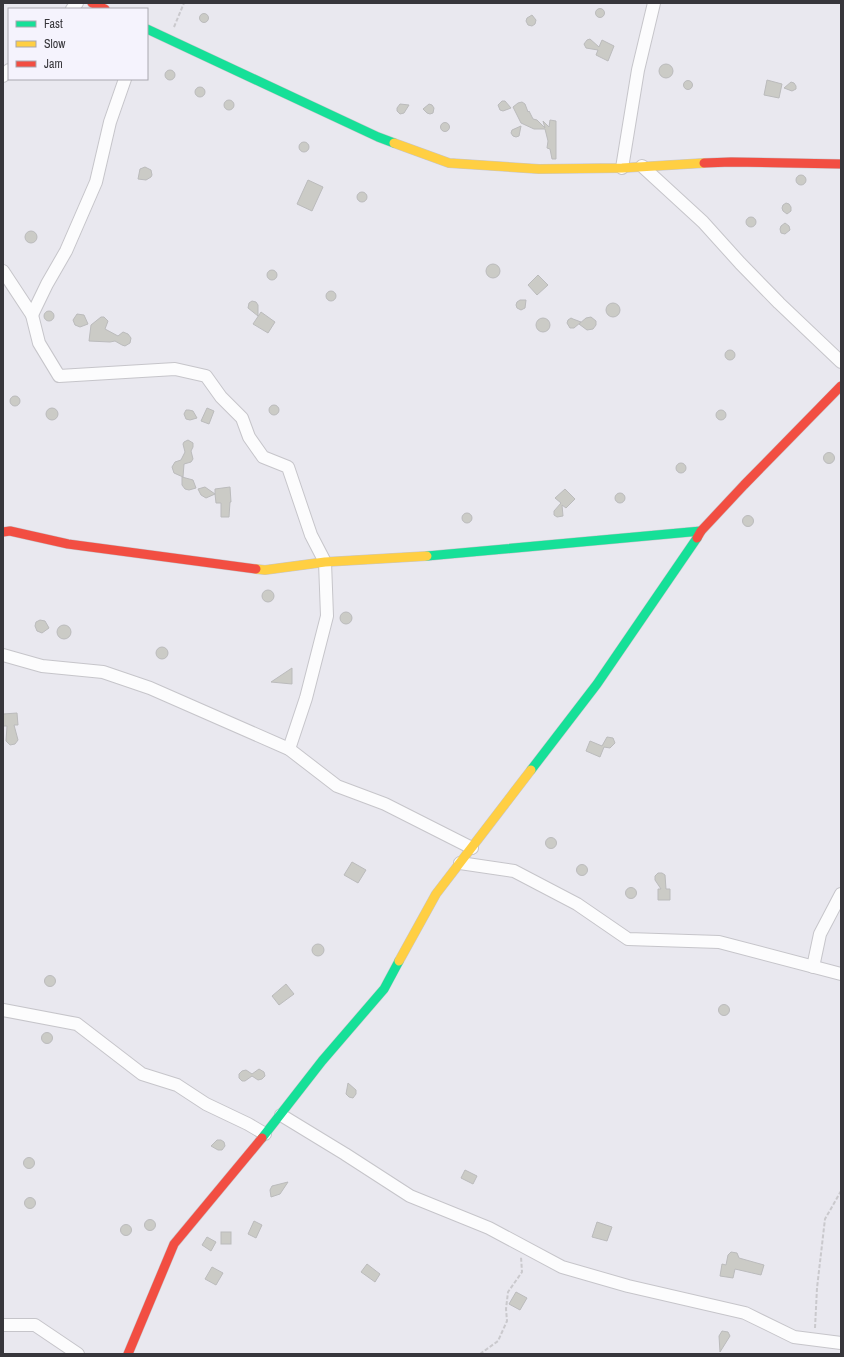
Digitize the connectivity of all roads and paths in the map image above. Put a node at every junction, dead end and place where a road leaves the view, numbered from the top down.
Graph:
1 (92, 3) edge
2 (184, 3) edge
3 (654, 3) edge
4 (103, 8) edge
5 (149, 33) edge
6 (168, 39) junction
7 (125, 80) edge
8 (841, 164) edge
9 (642, 166) junction
10 (622, 168) junction
11 (3, 272) edge
12 (32, 315) junction
13 (841, 362) edge
14 (841, 386) edge
15 (701, 531) junction
16 (3, 532) edge
17 (325, 562) junction
18 (3, 656) edge
19 (289, 749) junction
20 (472, 848) junction
21 (460, 863) junction
22 (841, 894) edge
23 (812, 967) junction
24 (841, 974) edge
25 (3, 1010) edge
26 (281, 1115) junction
27 (265, 1134) junction
28 (841, 1191) edge
29 (521, 1245) junction
30 (3, 1326) edge
31 (814, 1339) junction
32 (841, 1342) edge
33 (78, 1354) edge
34 (128, 1354) edge
35 (480, 1354) edge

1 - 4 street
2 - 6 path
3 - 10 street
5 - 6 street
6 - 10 street
7 - 12 street
8 - 9 street
9 - 10 street
9 - 13 street
11 - 12 street
12 - 17 street
14 - 15 street
15 - 17 street
15 - 20 street
16 - 17 street
17 - 19 street
18 - 19 street
19 - 20 street
20 - 21 street
21 - 23 street
21 - 26 street
22 - 23 street
23 - 24 street
25 - 27 street
26 - 27 street
26 - 29 street
27 - 34 street
28 - 31 path
29 - 31 street
29 - 35 path
30 - 33 street
31 - 32 street

